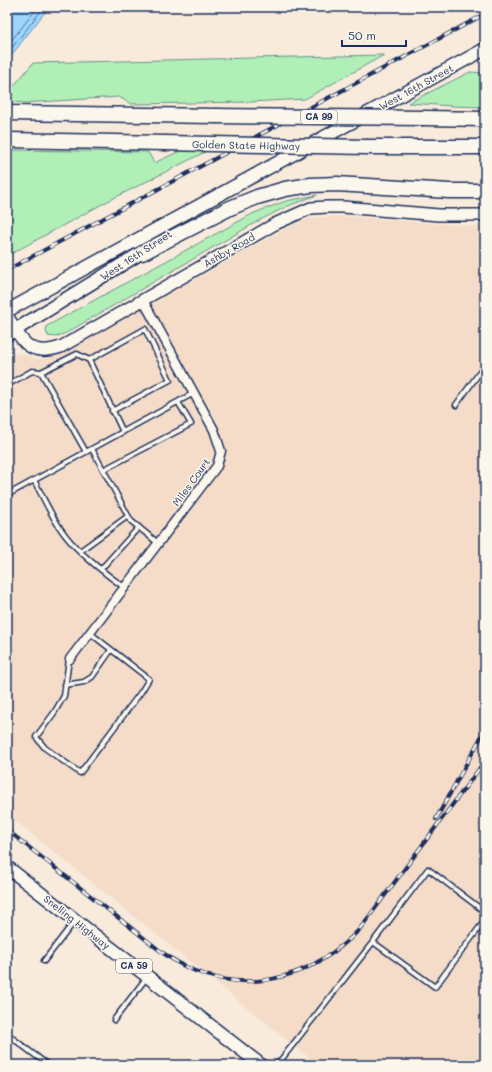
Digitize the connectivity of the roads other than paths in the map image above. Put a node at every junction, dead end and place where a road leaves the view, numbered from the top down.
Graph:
1 (485, 49) edge
2 (9, 113) edge
3 (485, 119) edge
4 (7, 140) edge
5 (485, 147) edge
6 (262, 172) junction
7 (485, 191) edge
8 (485, 215) edge
9 (142, 253) junction
10 (143, 300) junction
11 (7, 311) edge
12 (7, 315) edge
13 (11, 332) edge
14 (89, 360) junction
15 (485, 365) edge
16 (41, 372) junction
17 (7, 385) edge
18 (194, 393) junction
19 (178, 402) junction
20 (456, 405) dead end
21 (112, 411) junction
22 (122, 432) junction
23 (92, 449) junction
24 (86, 452) junction
25 (103, 470) junction
26 (34, 480) junction
27 (7, 495) edge
28 (128, 516) junction
29 (138, 527) junction
30 (158, 543) junction
31 (80, 551) junction
32 (101, 569) junction
33 (124, 587) junction
34 (89, 633) junction
35 (111, 650) junction
36 (70, 659) joint
37 (65, 685) junction
38 (7, 867) edge
39 (485, 912) edge
40 (76, 920) junction
41 (485, 920) edge
42 (373, 942) junction
43 (44, 961) dead end
44 (148, 977) junction
45 (114, 1020) dead end
46 (7, 1034) edge
47 (48, 1065) edge
48 (261, 1065) edge
49 (277, 1065) edge

1 - 6 main road, West 16th Street
2 - 3 highway, CA 99, bridge
4 - 5 highway, Golden State Highway, bridge
6 - 9 main road, West 16th Street
6 - 11 main road, West 16th Street
7 - 9 highway
8 - 10 main road, Ashby Road
9 - 13 main road, West 16th Street
10 - 13 main road, Ashby Road
10 - 18 street, Miles Court
12 - 13 main road, Ashby Road
14 - 16 lane
14 - 21 lane
14 - 21 lane
15 - 20 lane
16 - 17 lane
16 - 24 lane
18 - 19 lane
18 - 30 street, Miles Court
19 - 22 lane
19 - 25 lane
21 - 22 lane
22 - 23 lane
23 - 24 lane
23 - 25 lane
24 - 26 lane
25 - 28 lane
26 - 27 lane
26 - 31 lane
28 - 29 lane
28 - 31 lane
29 - 30 lane
29 - 32 lane
30 - 33 street, Miles Court
31 - 32 lane
32 - 33 lane
33 - 34 street, Miles Court
34 - 35 lane
34 - 36 street, Miles Court
35 - 37 lane
35 - 37 lane
36 - 37 lane
38 - 40 main road, Snelling Highway / CA 59
39 - 42 lane
40 - 43 lane
40 - 44 main road, Snelling Highway / CA 59
41 - 42 lane
42 - 49 lane
44 - 45 lane
44 - 48 main road, Snelling Highway / CA 59
46 - 47 lane

